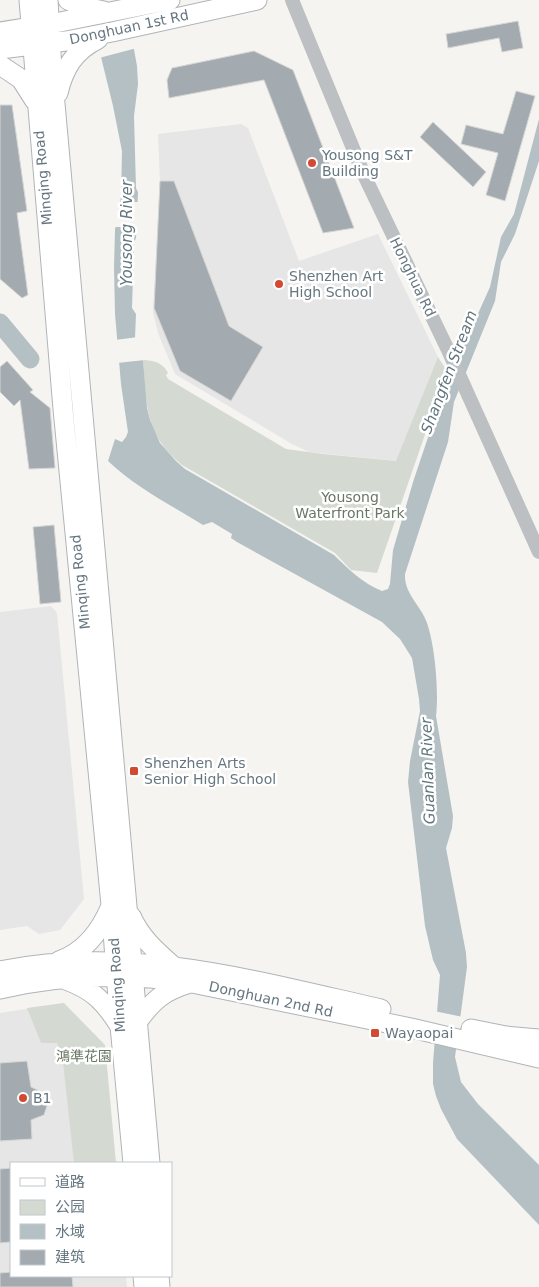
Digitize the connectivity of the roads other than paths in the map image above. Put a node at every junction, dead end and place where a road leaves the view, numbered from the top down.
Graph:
1 (29, 0) edge
2 (48, 0) edge
3 (170, 0) edge
4 (257, 0) edge
5 (292, 0) edge
6 (79, 8) edge
7 (137, 16) junction
8 (0, 32) edge
9 (50, 33) junction
10 (31, 36) junction
11 (90, 39) junction
12 (0, 49) edge
13 (0, 65) edge
14 (55, 104) junction
15 (37, 108) junction
16 (539, 552) edge
17 (120, 906) junction
18 (50, 964) junction
19 (173, 966) junction
20 (125, 969) junction
21 (0, 971) edge
22 (62, 978) junction
23 (192, 983) junction
24 (0, 989) edge
25 (138, 1021) junction
26 (412, 1022) junction
27 (120, 1026) junction
28 (470, 1035) junction
29 (539, 1039) edge
30 (539, 1058) edge
31 (133, 1162) edge
32 (150, 1162) edge

1 - 10 main road, Minqing Road
2 - 9 main road, Minqing Road
3 - 7 main road, Donghuan 1st Rd
4 - 7 main road, Donghuan 1st Rd
5 - 16 street, Honghua Rd
6 - 7 main road, Donghuan 1st Rd
6 - 9 main road, Donghuan 1st Rd
7 - 11 main road, Donghuan 1st Rd
8 - 10 main road, Donghuan 1st Rd
9 - 10 main road, Donghuan 1st Rd
9 - 11 main road, Donghuan 1st Rd
9 - 14 main road, Minqing Road
10 - 12 main road, Donghuan 1st Rd
10 - 15 main road, Minqing Road
11 - 14 main road
13 - 15 main road
14 - 17 main road, Minqing Road
15 - 17 main road, Minqing Road
17 - 18 main road
17 - 19 main road
17 - 20 main road, Minqing Road
18 - 20 main road, Donghuan 2nd Rd
18 - 21 main road, Donghuan 2nd Rd
19 - 20 main road, Donghuan 2nd Rd
19 - 26 main road, Donghuan 2nd Rd
20 - 22 main road, Donghuan 2nd Rd
20 - 23 main road, Donghuan 2nd Rd
20 - 25 main road, Minqing Road
20 - 27 main road, Minqing Road
22 - 24 main road, Donghuan 2nd Rd
22 - 27 main road
23 - 25 main road
23 - 26 main road, Donghuan 2nd Rd
25 - 32 main road, Minqing Road
26 - 28 main road, Donghuan 2nd Rd
27 - 31 main road, Minqing Road
28 - 29 main road, Donghuan 2nd Rd
28 - 30 main road, Donghuan 2nd Rd

